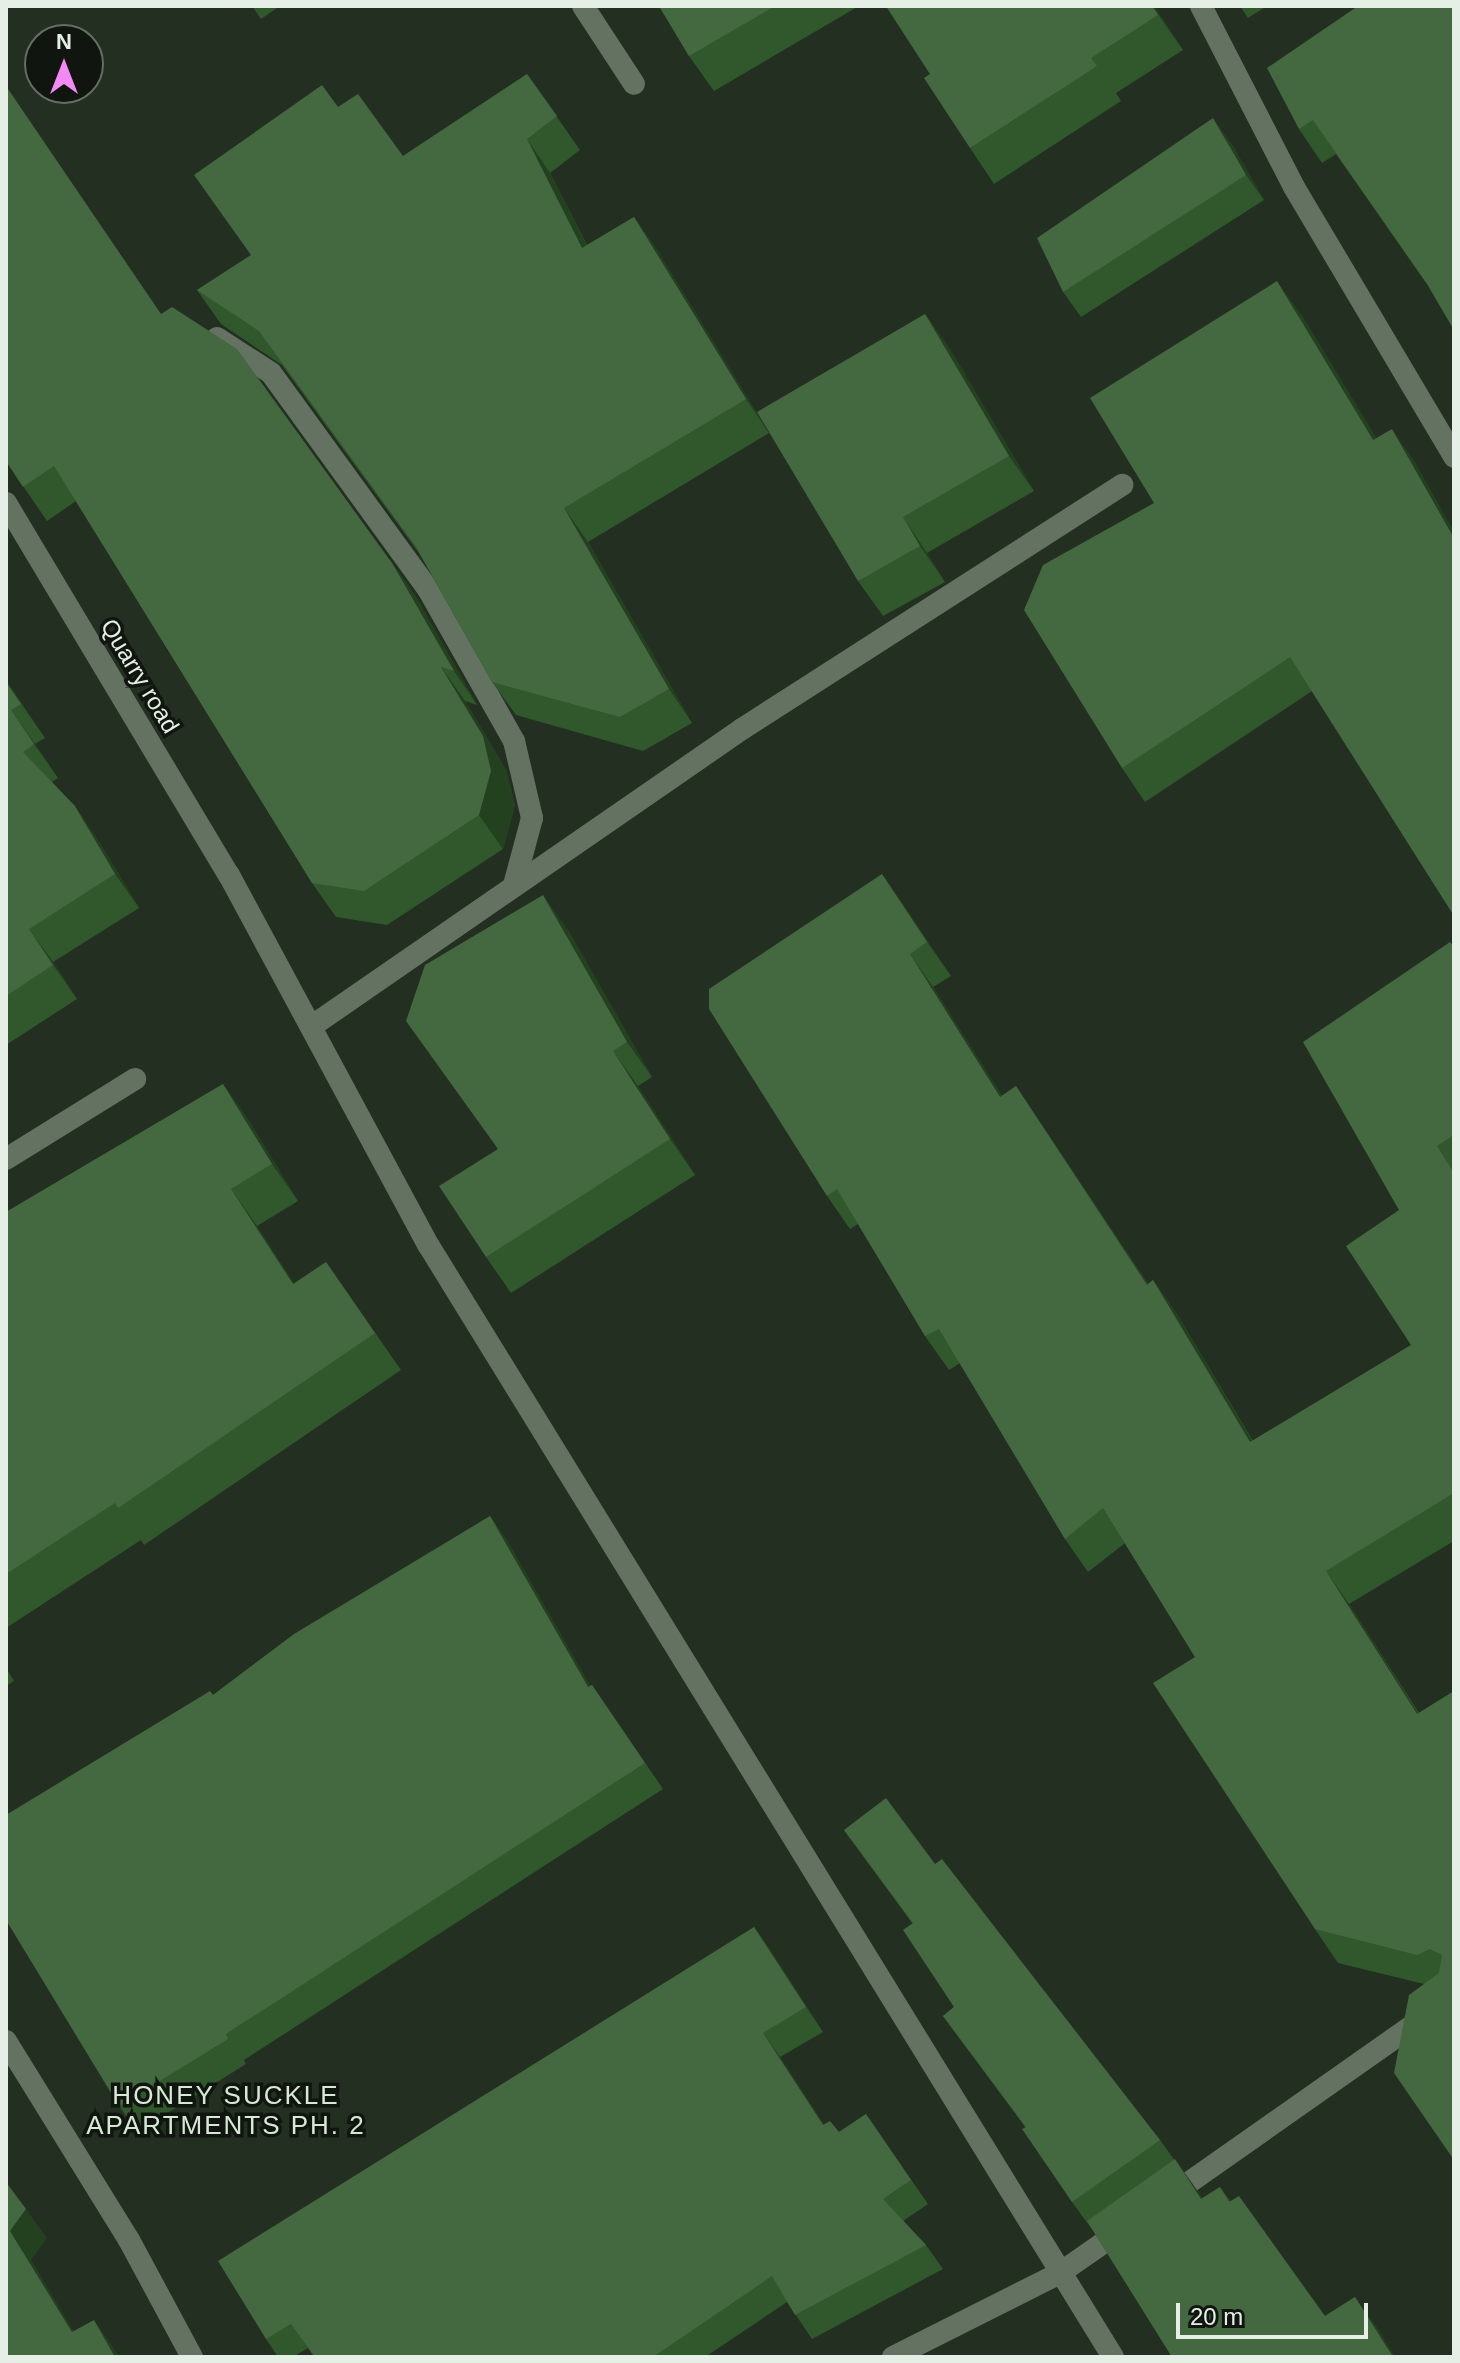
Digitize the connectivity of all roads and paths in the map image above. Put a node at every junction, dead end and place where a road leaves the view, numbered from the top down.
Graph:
1 (583, 6) edge
2 (1201, 6) edge
3 (634, 84) dead end
4 (203, 329) edge
5 (1454, 457) edge
6 (1122, 485) edge
7 (6, 503) edge
8 (514, 885) junction
9 (312, 1026) junction
10 (135, 1079) dead end
11 (6, 1159) edge
12 (1454, 1996) edge
13 (6, 2041) edge
14 (1060, 2273) junction
15 (192, 2357) edge
16 (893, 2357) edge
17 (1113, 2357) edge

1 - 3 street
2 - 5 street
4 - 8 street
6 - 8 street
7 - 9 street, Quarry road
8 - 9 street
9 - 14 street, Quarry road
10 - 11 street
12 - 14 street
13 - 15 street
14 - 16 street
14 - 17 street, Quarry road

